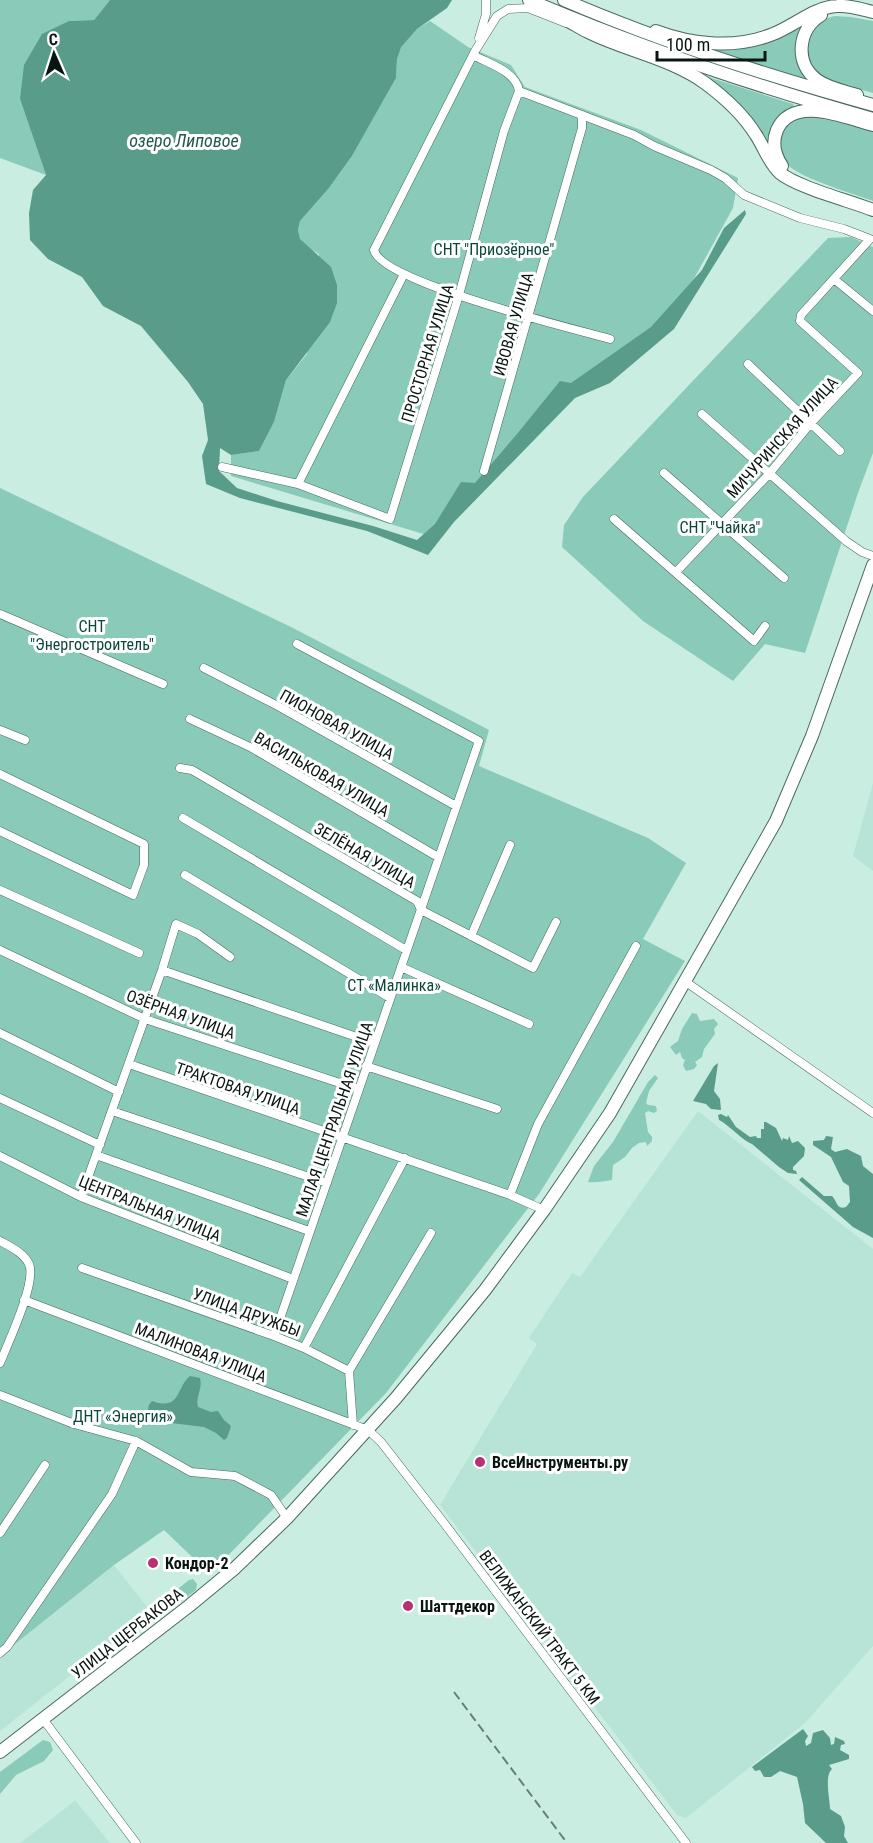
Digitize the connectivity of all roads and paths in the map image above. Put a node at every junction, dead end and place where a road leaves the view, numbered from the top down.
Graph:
1 (486, 0) edge
2 (564, 0) edge
3 (578, 0) edge
4 (533, 2) edge
5 (873, 14) edge
6 (589, 33) junction
7 (620, 38) junction
8 (474, 53) junction
9 (519, 92) junction
10 (873, 99) edge
11 (873, 105) edge
12 (582, 115) junction
13 (873, 119) edge
14 (873, 125) edge
15 (849, 201) junction
16 (873, 210) edge
17 (404, 274) junction
18 (834, 279) junction
19 (459, 296) junction
20 (873, 311) edge
21 (529, 316) junction
22 (610, 339) dead end
23 (748, 364) dead end
24 (702, 414) dead end
25 (810, 424) junction
26 (840, 451) dead end
27 (222, 467) dead end
28 (484, 471) dead end
29 (664, 473) dead end
30 (769, 474) junction
31 (298, 484) junction
32 (614, 519) dead end
33 (722, 523) junction
34 (873, 556) edge
35 (873, 565) edge
36 (676, 572) junction
37 (784, 578) dead end
38 (0, 614) edge
39 (765, 626) dead end
40 (297, 644) dead end
41 (204, 668) dead end
42 (163, 684) dead end
43 (190, 719) dead end
44 (0, 730) edge
45 (25, 740) dead end
46 (180, 768) dead end
47 (0, 774) edge
48 (456, 806) junction
49 (183, 818) dead end
50 (0, 831) edge
51 (510, 845) dead end
52 (438, 857) junction
53 (185, 875) dead end
54 (0, 890) edge
55 (421, 910) junction
56 (556, 922) dead end
57 (471, 936) junction
58 (636, 946) dead end
59 (0, 950) edge
60 (406, 950) junction
61 (139, 953) dead end
62 (230, 957) dead end
63 (401, 968) junction
64 (162, 970) junction
65 (686, 982) junction
66 (390, 998) junction
67 (145, 1019) junction
68 (529, 1024) dead end
69 (0, 1033) edge
70 (374, 1043) junction
71 (129, 1064) junction
72 (366, 1066) junction
73 (358, 1089) junction
74 (118, 1092) junction
75 (0, 1098) edge
76 (497, 1109) dead end
77 (112, 1111) junction
78 (873, 1113) edge
79 (342, 1138) junction
80 (100, 1145) junction
81 (96, 1155) junction
82 (0, 1156) edge
83 (405, 1158) junction
84 (327, 1183) junction
85 (510, 1195) junction
86 (81, 1197) junction
87 (544, 1210) junction
88 (309, 1231) junction
89 (431, 1233) dead end
90 (0, 1241) edge
91 (82, 1268) dead end
92 (293, 1279) junction
93 (24, 1300) junction
94 (274, 1336) junction
95 (304, 1348) junction
96 (0, 1363) edge
97 (349, 1371) junction
98 (0, 1395) edge
99 (352, 1425) junction
100 (368, 1430) junction
101 (136, 1441) junction
102 (45, 1465) dead end
103 (286, 1518) junction
104 (0, 1533) edge
105 (0, 1653) edge
106 (44, 1719) junction
107 (0, 1752) edge
108 (136, 1843) edge
109 (686, 1843) edge

1 - 8 street
2 - 11 main road
3 - 5 main road
4 - 6 main road
4 - 7 main road
5 - 10 main road
6 - 7 street
6 - 8 street
6 - 15 main road
7 - 13 main road
8 - 9 street
8 - 17 street
9 - 12 street
9 - 19 street, ПРОСТОРНАЯ УЛИЦА
12 - 18 street
12 - 21 street, ИВОВАЯ УЛИЦА
14 - 15 main road
15 - 16 main road
17 - 19 street
17 - 31 street
18 - 20 street
18 - 25 street, МИЧУРИНСКАЯ УЛИЦА
19 - 21 street
19 - 31 street, ПРОСТОРНАЯ УЛИЦА
21 - 22 street
21 - 28 street, ИВОВАЯ УЛИЦА
23 - 25 street
24 - 30 street
25 - 26 street
25 - 30 street, МИЧУРИНСКАЯ УЛИЦА
27 - 31 street
29 - 33 street
30 - 33 street, МИЧУРИНСКАЯ УЛИЦА
30 - 34 street
32 - 36 street
33 - 36 street, МИЧУРИНСКАЯ УЛИЦА
33 - 37 street
35 - 65 main road, УЛИЦА ЩЕРБАКОВА
36 - 39 street
38 - 42 street
40 - 48 street, МАЛАЯ ЦЕНТРАЛЬНАЯ УЛИЦА
41 - 48 street, ПИОНОВАЯ УЛИЦА
43 - 52 street, ВАСИЛЬКОВАЯ УЛИЦА
44 - 45 street
46 - 55 street, ЗЕЛЁНАЯ УЛИЦА
47 - 50 street
48 - 52 street, МАЛАЯ ЦЕНТРАЛЬНАЯ УЛИЦА
49 - 60 street
51 - 57 street
52 - 55 street, МАЛАЯ ЦЕНТРАЛЬНАЯ УЛИЦА
53 - 66 street
54 - 61 street
55 - 57 street, ЗЕЛЁНАЯ УЛИЦА
55 - 60 street, МАЛАЯ ЦЕНТРАЛЬНАЯ УЛИЦА
56 - 57 street, ЗЕЛЁНАЯ УЛИЦА
58 - 85 street
59 - 67 street, ОЗЁРНАЯ УЛИЦА
60 - 63 street, МАЛАЯ ЦЕНТРАЛЬНАЯ УЛИЦА
62 - 64 street
63 - 66 street, МАЛАЯ ЦЕНТРАЛЬНАЯ УЛИЦА
63 - 68 street
64 - 67 street
64 - 70 street
65 - 78 street
65 - 87 main road, УЛИЦА ЩЕРБАКОВА
66 - 70 street, МАЛАЯ ЦЕНТРАЛЬНАЯ УЛИЦА
67 - 71 street
67 - 73 street, ОЗЁРНАЯ УЛИЦА
69 - 74 street
70 - 72 street, МАЛАЯ ЦЕНТРАЛЬНАЯ УЛИЦА
71 - 74 street
71 - 79 street, ТРАКТОВАЯ УЛИЦА
72 - 73 street, МАЛАЯ ЦЕНТРАЛЬНАЯ УЛИЦА
72 - 76 street
73 - 79 street, МАЛАЯ ЦЕНТРАЛЬНАЯ УЛИЦА
74 - 77 street
75 - 80 street
77 - 80 street
77 - 84 street
79 - 83 street, ТРАКТОВАЯ УЛИЦА
79 - 84 street, МАЛАЯ ЦЕНТРАЛЬНАЯ УЛИЦА
80 - 81 street
81 - 86 street
81 - 88 street
82 - 86 street, ЦЕНТРАЛЬНАЯ УЛИЦА
83 - 85 street, ТРАКТОВАЯ УЛИЦА
83 - 95 street
84 - 88 street, МАЛАЯ ЦЕНТРАЛЬНАЯ УЛИЦА
85 - 87 street, ТРАКТОВАЯ УЛИЦА
86 - 92 street, ЦЕНТРАЛЬНАЯ УЛИЦА
87 - 100 main road, УЛИЦА ЩЕРБАКОВА
88 - 92 street, МАЛАЯ ЦЕНТРАЛЬНАЯ УЛИЦА
89 - 97 street
90 - 93 street
91 - 94 street, УЛИЦА ДРУЖБЫ
92 - 94 street, МАЛАЯ ЦЕНТРАЛЬНАЯ УЛИЦА
93 - 96 street
93 - 99 street, МАЛИНОВАЯ УЛИЦА
94 - 95 street, УЛИЦА ДРУЖБЫ
95 - 97 street, УЛИЦА ДРУЖБЫ
97 - 99 street
98 - 101 street
99 - 100 street, МАЛИНОВАЯ УЛИЦА
100 - 103 main road, УЛИЦА ЩЕРБАКОВА
100 - 109 street, ВЕЛИЖАНСКИЙ ТРАКТ 5 КМ
101 - 103 street
101 - 105 street
102 - 104 street
103 - 106 main road, УЛИЦА ЩЕРБАКОВА
106 - 107 main road, УЛИЦА ЩЕРБАКОВА
106 - 108 street

